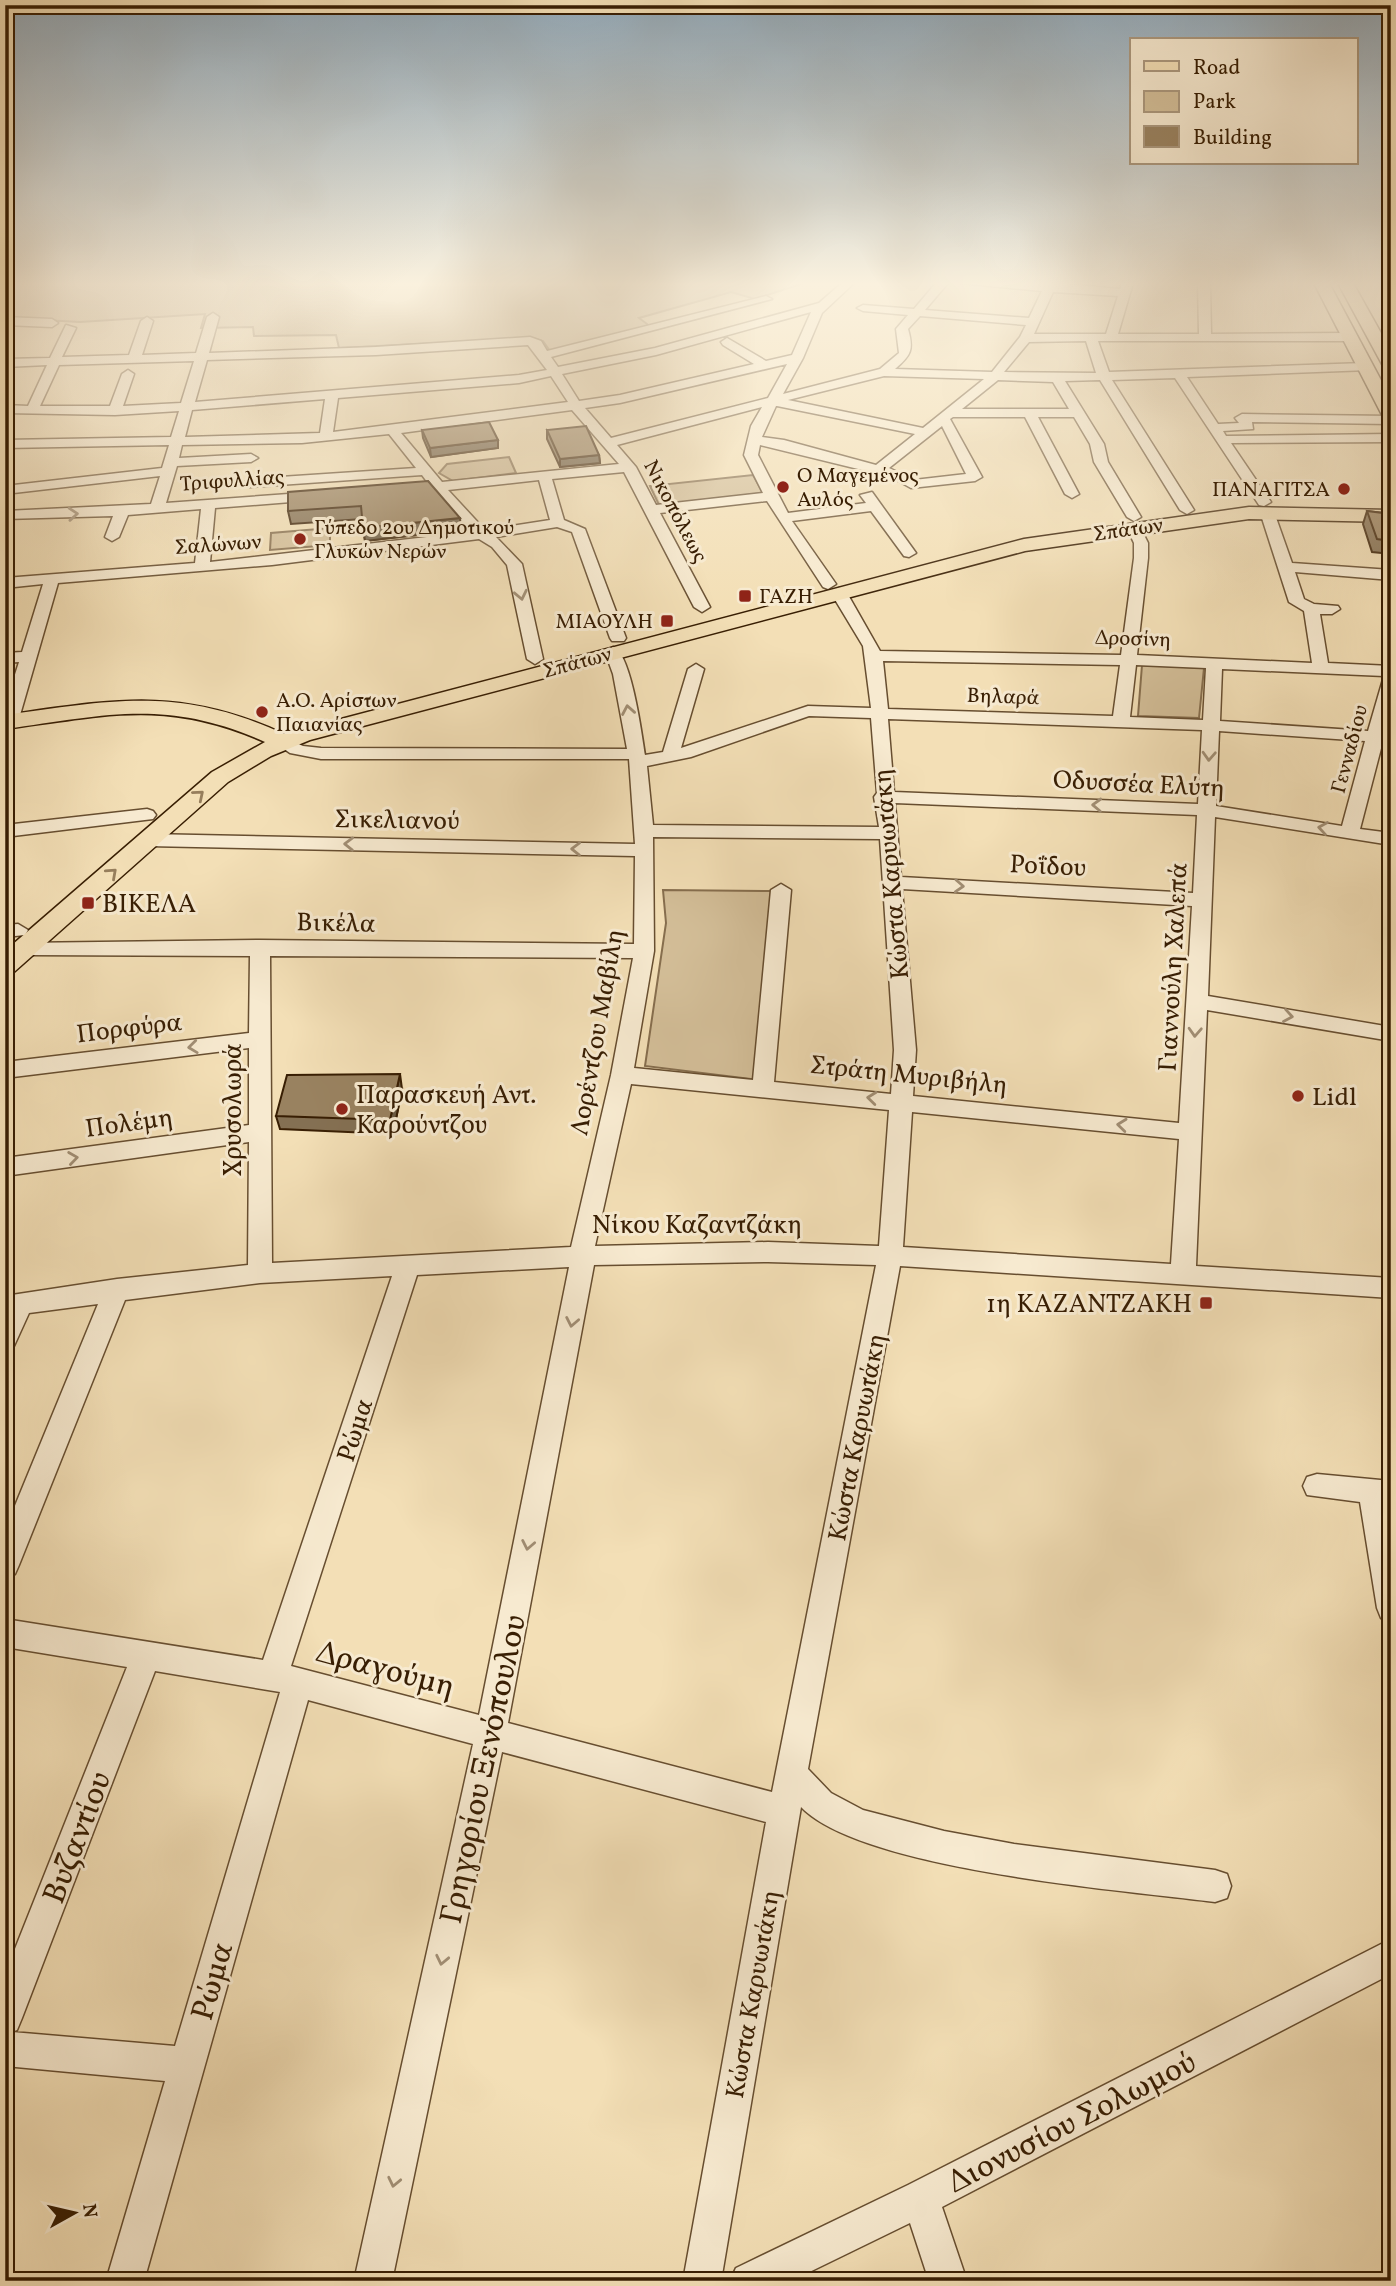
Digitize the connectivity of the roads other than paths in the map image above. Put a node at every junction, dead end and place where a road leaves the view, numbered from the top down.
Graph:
1 (42, 390) edge
2 (122, 390) edge
3 (192, 390) edge
4 (396, 390) edge
5 (565, 390) edge
6 (654, 390) edge
7 (780, 390) edge
8 (815, 390) edge
9 (977, 390) edge
10 (1064, 390) edge
11 (1112, 390) edge
12 (1188, 390) edge
13 (1377, 390) edge
14 (332, 396) junction
15 (774, 400) junction
16 (187, 407) junction
17 (577, 407) junction
18 (5, 409) edge
19 (32, 410) junction
20 (115, 411) junction
21 (1078, 413) junction
22 (1030, 414) junction
23 (943, 416) junction
24 (1391, 417) edge
25 (1262, 421) junction
26 (392, 430) junction
27 (923, 432) junction
28 (1216, 434) junction
29 (326, 437) junction
30 (254, 439) junction
31 (1272, 439) junction
32 (1391, 439) edge
33 (177, 440) junction
34 (754, 440) junction
35 (608, 443) junction
36 (5, 444) edge
37 (896, 454) junction
38 (251, 458) junction
39 (832, 460) junction
40 (169, 466) junction
41 (629, 467) junction
42 (878, 470) junction
43 (426, 471) junction
44 (544, 475) junction
45 (250, 483) junction
46 (439, 487) junction
47 (5, 490) edge
48 (383, 491) edge
49 (1072, 494) dead end
50 (327, 495) edge
51 (257, 499) junction
52 (209, 502) junction
53 (158, 506) junction
54 (1391, 506) edge
55 (1266, 507) junction
56 (778, 508) junction
57 (123, 509) junction
58 (651, 510) junction
59 (1187, 510) junction
60 (5, 515) edge
61 (1391, 516) edge
62 (558, 523) junction
63 (1134, 523) junction
64 (482, 535) junction
65 (112, 537) dead end
66 (909, 553) dead end
67 (202, 567) junction
68 (1283, 567) junction
69 (1391, 575) edge
70 (52, 579) junction
71 (5, 583) edge
72 (833, 589) junction
73 (702, 607) dead end
74 (1311, 609) junction
75 (1332, 609) dead end
76 (616, 645) junction
77 (30, 656) junction
78 (874, 656) junction
79 (5, 658) edge
80 (535, 659) junction
81 (1128, 660) junction
82 (1213, 663) junction
83 (1321, 668) junction
84 (696, 669) dead end
85 (1391, 671) edge
86 (1391, 677) edge
87 (878, 714) junction
88 (1121, 722) junction
89 (1210, 725) junction
90 (6, 727) edge
91 (1375, 737) junction
92 (264, 742) junction
93 (670, 757) junction
94 (637, 758) junction
95 (883, 797) junction
96 (1206, 810) junction
97 (148, 828) junction
98 (5, 831) edge
99 (1350, 832) junction
100 (886, 834) junction
101 (1391, 839) edge
102 (644, 841) junction
103 (891, 882) junction
104 (781, 890) dead end
105 (1202, 900) junction
106 (14, 937) edge
107 (260, 947) junction
108 (644, 951) junction
109 (5, 967) edge
110 (1197, 1000) junction
111 (1391, 1034) edge
112 (260, 1039) junction
113 (5, 1070) edge
114 (622, 1075) junction
115 (763, 1087) junction
116 (903, 1101) junction
117 (261, 1132) junction
118 (1190, 1132) junction
119 (5, 1167) edge
120 (583, 1255) junction
121 (890, 1256) junction
122 (408, 1264) junction
123 (260, 1273) junction
124 (1184, 1273) junction
125 (1391, 1288) edge
126 (117, 1289) junction
127 (13, 1305) edge
128 (5, 1339) edge
129 (1317, 1486) dead end
130 (1381, 1492) edge
131 (5, 1565) edge
132 (1391, 1608) edge
133 (5, 1633) edge
134 (146, 1656) junction
135 (286, 1679) junction
136 (491, 1733) junction
137 (791, 1774) junction
138 (784, 1811) junction
139 (1216, 1886) dead end
140 (1391, 1956) edge
141 (5, 2018) edge
142 (5, 2049) edge
143 (187, 2065) junction
144 (921, 2198) junction
145 (125, 2281) edge
146 (373, 2281) edge
147 (702, 2281) edge
148 (749, 2281) edge
149 (948, 2281) edge

1 - 19 street
2 - 20 street
3 - 16 street
4 - 14 street
5 - 17 street, Νικοπόλεως
6 - 17 street
7 - 15 street
8 - 15 street
9 - 23 street
10 - 21 street
11 - 59 street
12 - 28 street
13 - 24 main road
14 - 16 street
14 - 29 street
15 - 27 street
15 - 34 street
15 - 35 street
16 - 20 street
16 - 33 street
17 - 26 street
17 - 35 street, Νικοπόλεως
18 - 19 street
19 - 20 street
21 - 22 street
21 - 63 street
22 - 23 street
22 - 49 street
23 - 27 street
23 - 42 street
24 - 25 street
25 - 28 street
25 - 31 street
26 - 29 street
26 - 43 street
27 - 37 street
28 - 31 street
28 - 55 street
29 - 30 street
30 - 33 street
30 - 38 street
31 - 32 street
33 - 36 street
33 - 40 street
34 - 39 street
34 - 56 street, Κώστα Καρυωτάκη
35 - 41 street, Νικοπόλεως
37 - 39 street
37 - 42 street
38 - 40 street
38 - 45 street
39 - 42 street
40 - 47 street
40 - 53 street
41 - 44 street
41 - 58 street, Νικοπόλεως
43 - 45 street
43 - 46 street
44 - 46 street
44 - 62 street
45 - 51 street
46 - 48 street
46 - 64 street
50 - 51 street, Τριφυλλίας
51 - 52 street, Τριφυλλίας
52 - 53 street, Τριφυλλίας
52 - 67 street
53 - 57 street, Τριφυλλίας
54 - 55 main road, Σπάτων
55 - 59 main road, Σπάτων
55 - 61 main road, Σπάτων
55 - 63 main road, Σπάτων
55 - 68 street
56 - 58 street
56 - 66 street
56 - 72 street, Κώστα Καρυωτάκη
60 -> 57 street, Τριφυλλίας
57 - 65 street
58 - 73 street, Νικοπόλεως
59 - 63 main road, Σπάτων
62 - 64 street, Σαλώνων
62 - 76 street, Λορέντζου Μαβίλη
63 - 72 main road, Σπάτων
63 - 81 street
64 - 67 street, Σαλώνων
64 -> 80 street
67 - 70 street, Σαλώνων
68 - 69 street
68 - 74 street
70 - 71 street, Σαλώνων
70 - 77 street
72 - 76 main road, Σπάτων
72 - 78 street, Κώστα Καρυωτάκη
74 - 75 street
74 - 83 street
76 - 80 main road, Σπάτων
76 - 92 main road, Σπάτων
94 -> 76 street, Λορέντζου Μαβίλη
77 - 79 street
77 - 90 street
78 - 81 street, Δροσίνη
78 - 87 street, Κώστα Καρυωτάκη
80 - 92 main road, Σπάτων
81 - 82 street, Δροσίνη
81 - 88 street
82 - 83 street, Δροσίνη
82 - 89 street, Γιαννούλη Χαλεπά
83 - 85 street, Δροσίνη
84 - 93 street
86 - 91 street, Γενναδίου
87 - 88 street, Βηλαρά
87 - 93 street, Βηλαρά
87 - 95 street, Κώστα Καρυωτάκη
88 - 89 street, Βηλαρά
89 - 91 street, Βηλαρά
89 -> 96 street, Γιαννούλη Χαλεπά
90 - 92 main road
91 - 99 street, Γενναδίου
92 - 94 street, Βηλαρά
92 - 97 main road, Σπάτων
93 - 94 street, Βηλαρά
94 - 102 street, Λορέντζου Μαβίλη
96 -> 95 street, Οδυσσέα Ελύτη
95 - 100 street, Κώστα Καρυωτάκη
99 -> 96 street, Οδυσσέα Ελύτη
96 - 105 street, Γιαννούλη Χαλεπά
97 - 98 street, Σικελιανού
102 -> 97 street, Σικελιανού
97 - 106 main road, Σπάτων
99 - 101 street, Οδυσσέα Ελύτη
100 - 102 street, Σικελιανού
100 - 103 street, Κώστα Καρυωτάκη
102 - 108 street, Λορέντζου Μαβίλη
103 -> 105 street, Ροΐδου
103 - 116 street, Κώστα Καρυωτάκη
104 - 115 street
105 - 110 street, Γιαννούλη Χαλεπά
106 - 107 street, Βικέλα
106 - 109 main road, Σπάτων
107 - 108 street, Βικέλα
107 - 112 street, Χρυσολωρά
108 - 114 street, Λορέντζου Μαβίλη
110 -> 111 street
110 -> 118 street, Γιαννούλη Χαλεπά
112 -> 113 street, Πορφύρα
112 - 117 street, Χρυσολωρά
114 - 115 street, Στράτη Μυριβήλη
114 - 120 street, Λορέντζου Μαβίλη
116 -> 115 street, Στράτη Μυριβήλη
118 -> 116 street, Στράτη Μυριβήλη
116 - 121 street, Κώστα Καρυωτάκη
119 -> 117 street, Πολέμη
117 - 123 street, Χρυσολωρά
118 - 124 street, Γιαννούλη Χαλεπά
120 - 121 street, Νίκου Καζαντζάκη
120 - 122 street, Νίκου Καζαντζάκη
120 -> 136 street, Γρηγορίου Ξενόπουλου
121 - 124 street, Νίκου Καζαντζάκη
121 - 137 street, Κώστα Καρυωτάκη
122 - 123 street, Νίκου Καζαντζάκη
122 - 135 street, Ρώμα
123 - 126 street, Νίκου Καζαντζάκη
124 - 125 street, Νίκου Καζαντζάκη
126 - 127 street, Νίκου Καζαντζάκη
126 - 131 street
127 - 128 street
129 - 130 street
130 - 132 street
133 - 134 street, Δραγούμη
134 - 135 street, Δραγούμη
134 - 141 street, Βυζαντίου
135 - 136 street, Δραγούμη
135 - 143 street, Ρώμα
136 - 138 street, Δραγούμη
136 -> 146 street, Γρηγορίου Ξενόπουλου
137 - 138 street, Κώστα Καρυωτάκη
137 - 139 street
138 - 147 street, Κώστα Καρυωτάκη
140 - 144 street, Διονυσίου Σολωμού
142 - 143 street
143 - 145 street, Ρώμα
144 - 148 street, Διονυσίου Σολωμού
144 - 149 street

